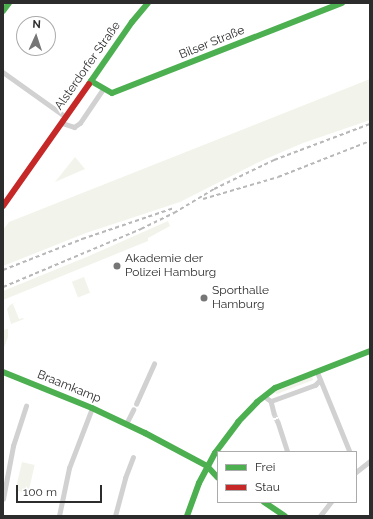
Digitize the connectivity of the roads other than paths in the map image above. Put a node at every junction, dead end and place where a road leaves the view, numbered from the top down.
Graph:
1 (9, 3) edge
2 (148, 3) edge
3 (342, 3) edge
4 (3, 11) edge
5 (3, 72) edge
6 (91, 81) junction
7 (103, 90) junction
8 (66, 117) junction
9 (62, 123) junction
10 (3, 206) edge
11 (370, 351) edge
12 (154, 364) dead end
13 (317, 371) junction
14 (3, 372) edge
15 (320, 380) junction
16 (264, 396) junction
17 (270, 401) junction
18 (136, 404) dead end
19 (26, 406) dead end
20 (92, 408) junction
21 (133, 410) dead end
22 (274, 413) tunnel mouth
23 (278, 422) tunnel mouth
24 (126, 424) junction
25 (286, 445) junction
26 (218, 451) edge
27 (285, 451) edge
28 (288, 451) edge
29 (350, 451) edge
30 (217, 452) edge
31 (133, 457) dead end
32 (370, 461) edge
33 (207, 466) junction
34 (217, 468) edge
35 (357, 469) edge
36 (217, 477) edge
37 (3, 498) edge
38 (266, 503) edge
39 (330, 503) edge
40 (59, 516) edge
41 (115, 516) edge
42 (187, 516) edge
43 (285, 516) edge
44 (320, 516) edge

1 - 4 street
2 - 6 street, Alsterdorfer Straße
3 - 7 street, Bilser Straße
5 - 8 street
6 - 7 street
6 - 8 street, Alsterdorfer Straße
7 - 9 street, Alsterdorfer Straße
8 - 9 street, Alsterdorfer Straße
9 - 10 street, Alsterdorfer Straße
11 - 13 street
12 - 18 street
13 - 15 street
13 - 16 street
14 - 20 street, Braamkamp
15 - 17 street
15 - 29 street
16 - 17 street
16 - 26 street
17 - 22 street
19 - 37 street
20 - 24 street, Braamkamp
20 - 40 street
21 - 24 street
23 - 25 street
24 - 33 street, Braamkamp
25 - 27 street
25 - 28 street
30 - 33 street
31 - 41 street
32 - 35 street
33 - 34 street, Braamkamp
33 - 36 street, Braamkamp
33 - 42 street
38 - 43 street
39 - 44 street

